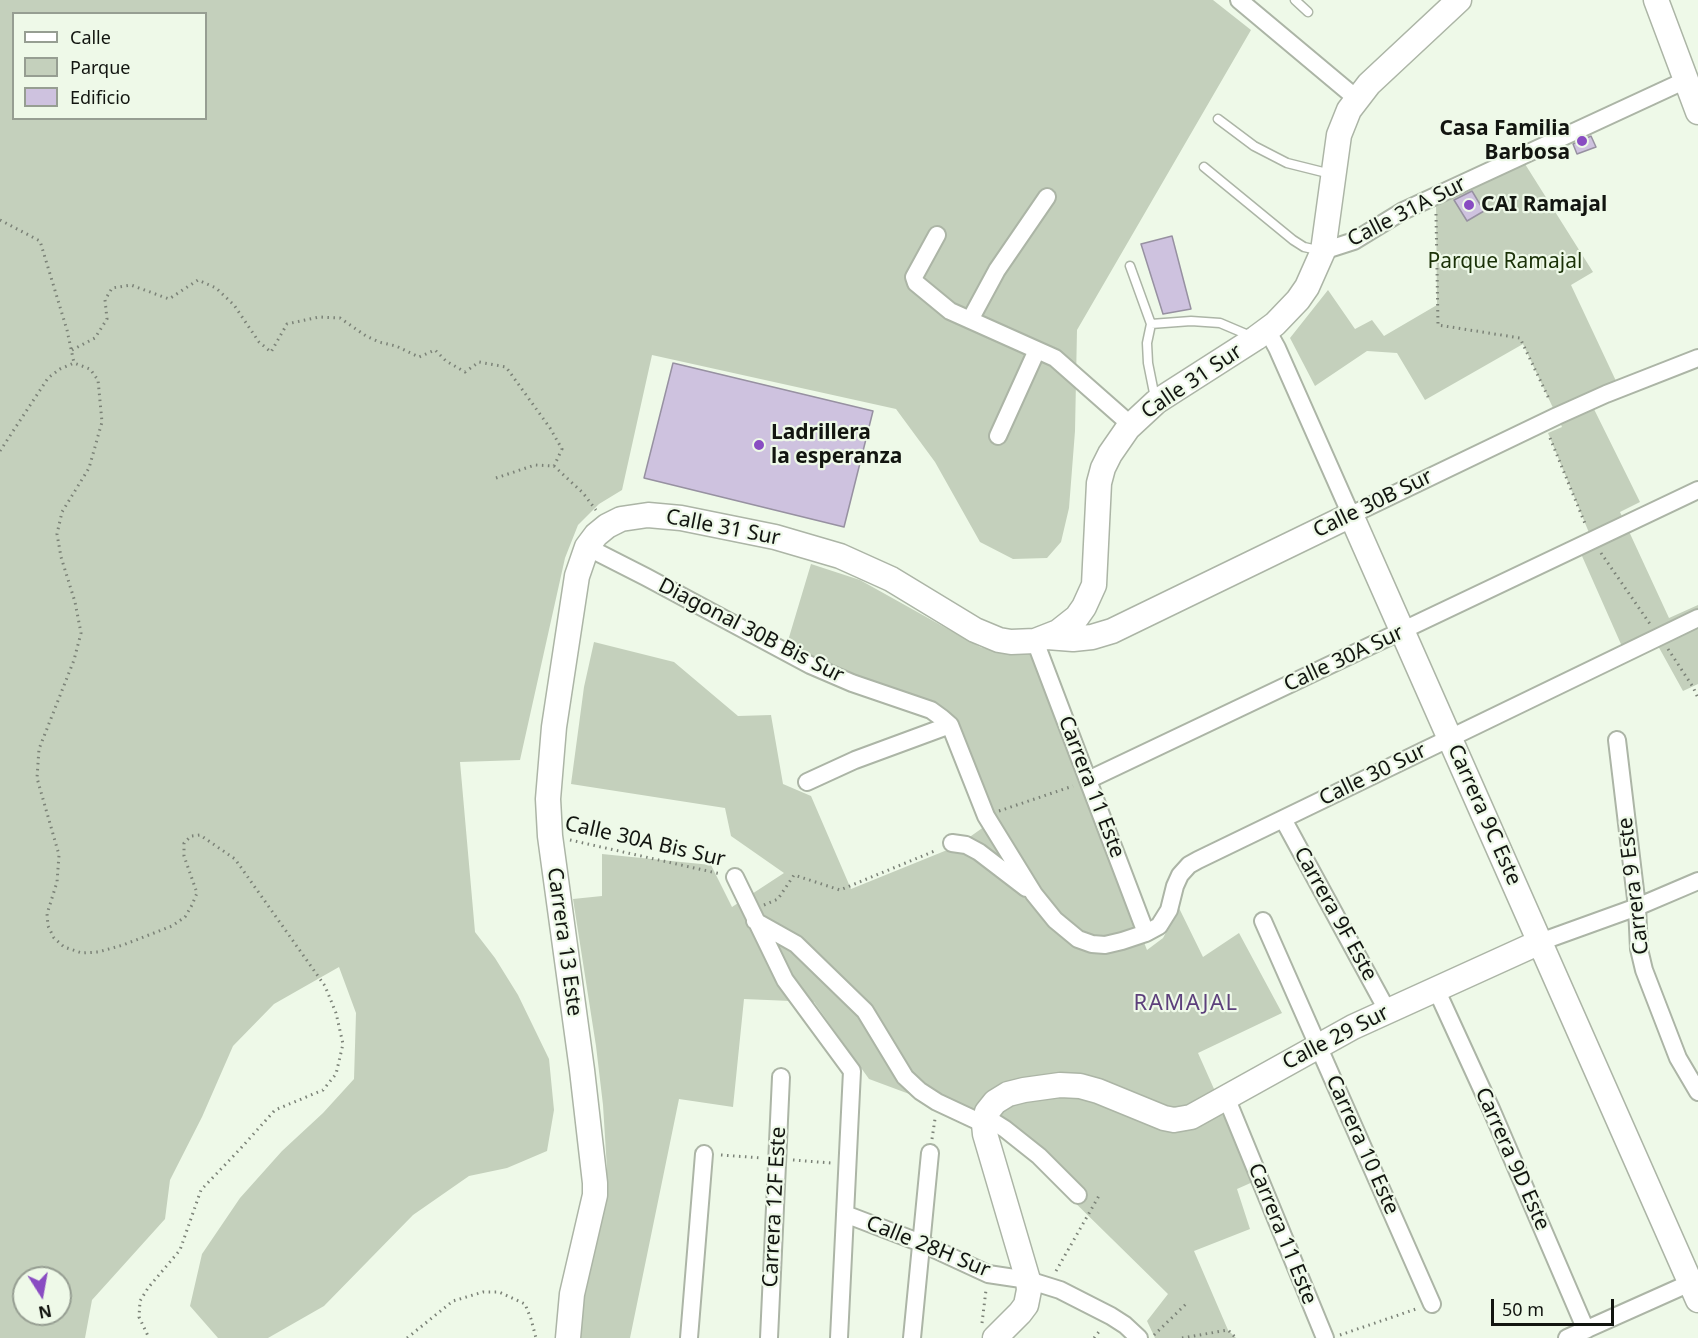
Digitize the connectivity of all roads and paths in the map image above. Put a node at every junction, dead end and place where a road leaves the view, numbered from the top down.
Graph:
1 (1240, 0) edge
2 (1295, 0) edge
3 (1459, 0) edge
4 (1656, 0) edge
5 (1308, 12) dead end
6 (1686, 80) junction
7 (1356, 98) junction
8 (1698, 112) edge
9 (1218, 119) dead end
10 (1204, 167) dead end
11 (1334, 174) junction
12 (1436, 196) junction
13 (1047, 197) dead end
14 (0, 220) edge
15 (937, 235) dead end
16 (1323, 251) junction
17 (1130, 266) dead end
18 (970, 320) junction
19 (1151, 324) junction
20 (1262, 334) junction
21 (72, 350) junction
22 (1037, 350) junction
23 (1698, 358) edge
24 (74, 363) junction
25 (1156, 402) junction
26 (1550, 419) junction
27 (1131, 425) junction
28 (998, 436) dead end
29 (0, 451) edge
30 (554, 466) junction
31 (496, 478) dead end
32 (1698, 490) edge
33 (1351, 515) junction
34 (607, 526) junction
35 (1592, 541) junction
36 (587, 547) junction
37 (1698, 618) edge
38 (1403, 631) junction
39 (1659, 637) junction
40 (1041, 639) junction
41 (1698, 698) edge
42 (950, 725) junction
43 (1450, 738) junction
44 (1617, 740) dead end
45 (1088, 780) junction
46 (807, 782) dead end
47 (986, 816) junction
48 (1283, 819) junction
49 (550, 836) junction
50 (952, 843) joint
51 (735, 877) joint
52 (1698, 881) edge
53 (1034, 894) junction
54 (1637, 908) junction
55 (753, 916) junction
56 (1263, 921) dead end
57 (1146, 933) junction
58 (1540, 942) junction
59 (1436, 989) junction
60 (1388, 1010) junction
61 (1317, 1046) junction
62 (781, 1077) dead end
63 (1698, 1092) edge
64 (1226, 1097) junction
65 (937, 1102) junction
66 (985, 1120) junction
67 (930, 1153) joint
68 (704, 1154) dead end
69 (1100, 1194) dead end
70 (1078, 1195) dead end
71 (845, 1214) junction
72 (921, 1243) junction
73 (988, 1274) junction
74 (1038, 1283) junction
75 (1694, 1292) edge
76 (1186, 1304) dead end
77 (1432, 1304) joint
78 (1586, 1330) junction
79 (988, 1333) edge
80 (149, 1338) edge
81 (407, 1338) edge
82 (536, 1338) edge
83 (568, 1338) edge
84 (689, 1338) edge
85 (769, 1338) edge
86 (839, 1338) edge
87 (912, 1338) edge
88 (1139, 1338) edge
89 (1151, 1338) edge
90 (1182, 1338) edge
91 (1236, 1338) edge
92 (1325, 1338) edge
93 (1333, 1338) edge
94 (1567, 1338) edge

1 - 7 street
2 - 5 lane
3 - 7 street, Calle 31 Sur
4 - 6 street
6 - 8 street
6 - 12 street, Calle 31A Sur
7 - 11 street, Calle 31 Sur
9 - 11 lane
10 - 16 lane
11 - 16 street, Calle 31 Sur
12 - 16 street, Calle 31A Sur
12 - 26 path
13 - 18 street
14 - 21 path
15 - 18 street
16 - 20 street, Calle 31 Sur
17 - 19 lane
18 - 22 street
19 - 20 lane
19 - 25 lane
20 - 25 street, Calle 31 Sur
20 - 33 street, Carrera 9C Este
21 - 24 path
21 - 30 path
22 - 27 street
22 - 28 street
23 - 26 street, Calle 30B Sur
24 - 29 path
24 - 80 path
25 - 27 street, Calle 31 Sur
26 - 33 street, Calle 30B Sur
26 - 35 path
27 - 40 street, Calle 31 Sur
30 - 31 path
30 - 34 path
32 - 35 street, Calle 30A Sur
33 - 38 street, Carrera 9C Este
33 - 40 street, Calle 30B Sur
34 - 36 street, Calle 31 Sur
34 - 40 street, Calle 31 Sur
35 - 38 street, Calle 30A Sur
35 - 39 path
36 - 42 street, Diagonal 30B Bis Sur
36 - 49 street, Carrera 13 Este
37 - 39 street, Calle 30 Sur
38 - 43 street, Carrera 9C Este
38 - 45 street, Calle 30A Sur
39 - 41 path
39 - 43 street, Calle 30 Sur
40 - 45 street, Carrera 11 Este
42 - 46 street
42 - 47 street
43 - 48 street, Calle 30 Sur
43 - 58 street, Carrera 9C Este
44 - 54 street, Carrera 9 Este
45 - 47 path
45 - 57 street, Carrera 11 Este
47 - 53 street
48 - 57 street, Calle 30 Sur
48 - 60 street, Carrera 9F Este
49 - 51 path, Calle 30A Bis Sur
49 - 83 street, Carrera 13 Este
50 - 53 street
50 - 55 path
51 - 55 street
52 - 54 street, Calle 29 Sur
53 - 57 street
54 - 58 street, Calle 29 Sur
54 - 63 street, Carrera 9 Este
55 - 65 street
55 - 71 street
56 - 61 street, Carrera 10 Este
58 - 59 street, Calle 29 Sur
58 - 75 street, Carrera 9C Este
59 - 60 street, Calle 29 Sur
59 - 78 street, Carrera 9D Este
60 - 61 street, Calle 29 Sur
61 - 64 street, Calle 29 Sur
61 - 77 street, Carrera 10 Este
62 - 85 street, Carrera 12F Este
64 - 66 street, Calle 29 Sur
64 - 92 street, Carrera 11 Este
65 - 66 street
65 - 67 path
66 - 70 street
66 - 74 street
67 - 72 street
68 - 84 street
69 - 74 path
71 - 72 street, Calle 28H Sur
71 - 86 street
72 - 73 street, Calle 28H Sur
72 - 87 street
73 - 74 street, Calle 28H Sur
73 - 79 path
74 - 79 street
74 - 88 street, Calle 28H Sur
75 - 78 street
76 - 89 path
77 - 93 path
78 - 94 street
81 - 82 path
90 - 91 path

